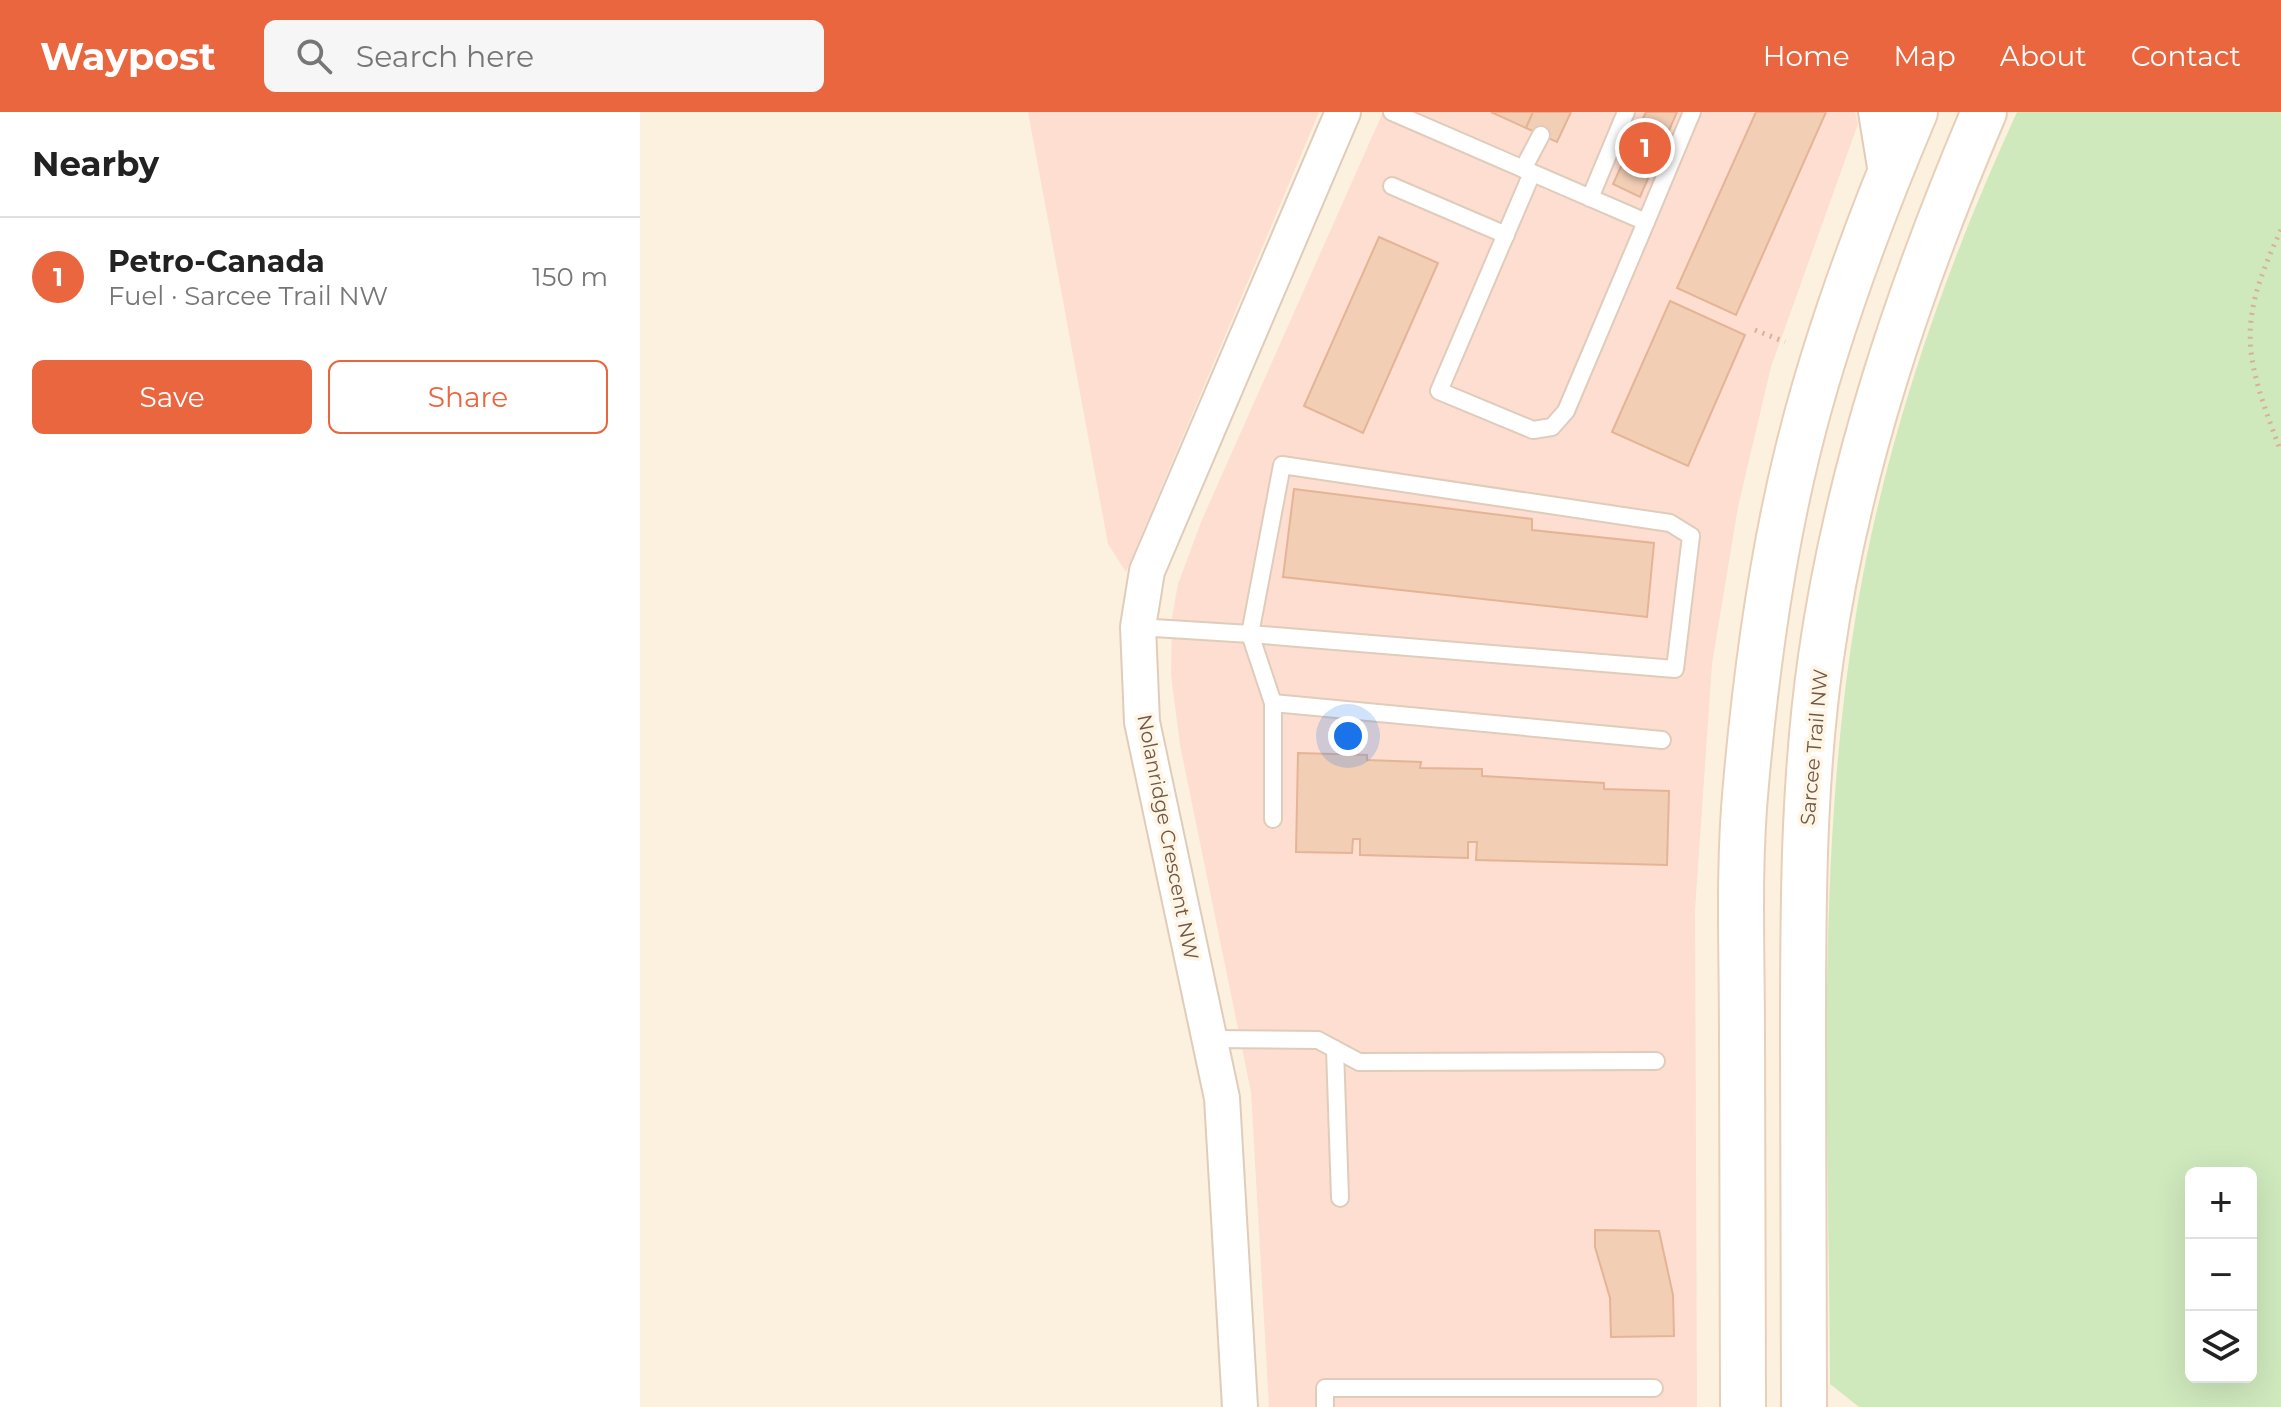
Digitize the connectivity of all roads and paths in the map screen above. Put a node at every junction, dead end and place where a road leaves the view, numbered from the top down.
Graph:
1 (1343, 112) edge
2 (1392, 112) edge
3 (1626, 112) edge
4 (1692, 112) edge
5 (1876, 112) edge
6 (1915, 112) edge
7 (1984, 112) edge
8 (1541, 135) dead end
9 (1527, 171) junction
10 (1887, 179) junction
11 (1392, 186) dead end
12 (1590, 198) junction
13 (1646, 222) junction
14 (2281, 230) edge
15 (1506, 235) junction
16 (1755, 330) dead end
17 (1785, 342) dead end
18 (2281, 452) edge
19 (1138, 627) junction
20 (1250, 634) junction
21 (1273, 703) junction
22 (1662, 740) dead end
23 (1273, 819) dead end
24 (1209, 1039) junction
25 (1335, 1049) junction
26 (1656, 1061) dead end
27 (1340, 1198) dead end
28 (1654, 1388) dead end
29 (1240, 1407) edge
30 (1325, 1407) edge
31 (1743, 1407) edge
32 (1804, 1407) edge

1 - 19 street, Nolanridge Crescent NW
2 - 9 lane
3 - 12 lane
4 - 13 lane
5 - 10 street
6 - 10 main road
7 - 32 main road, Sarcee Trail NW
8 - 9 lane
9 - 12 lane
9 - 15 lane
10 - 31 main road
11 - 15 lane
12 - 13 lane
13 - 15 lane
14 - 18 path
16 - 17 path
19 - 20 lane
19 - 24 street, Nolanridge Crescent NW
20 - 20 lane
20 - 21 lane
21 - 22 lane
21 - 23 lane
24 - 25 lane
24 - 29 street, Nolanridge Crescent NW
25 - 26 lane
25 - 27 lane
28 - 30 lane

